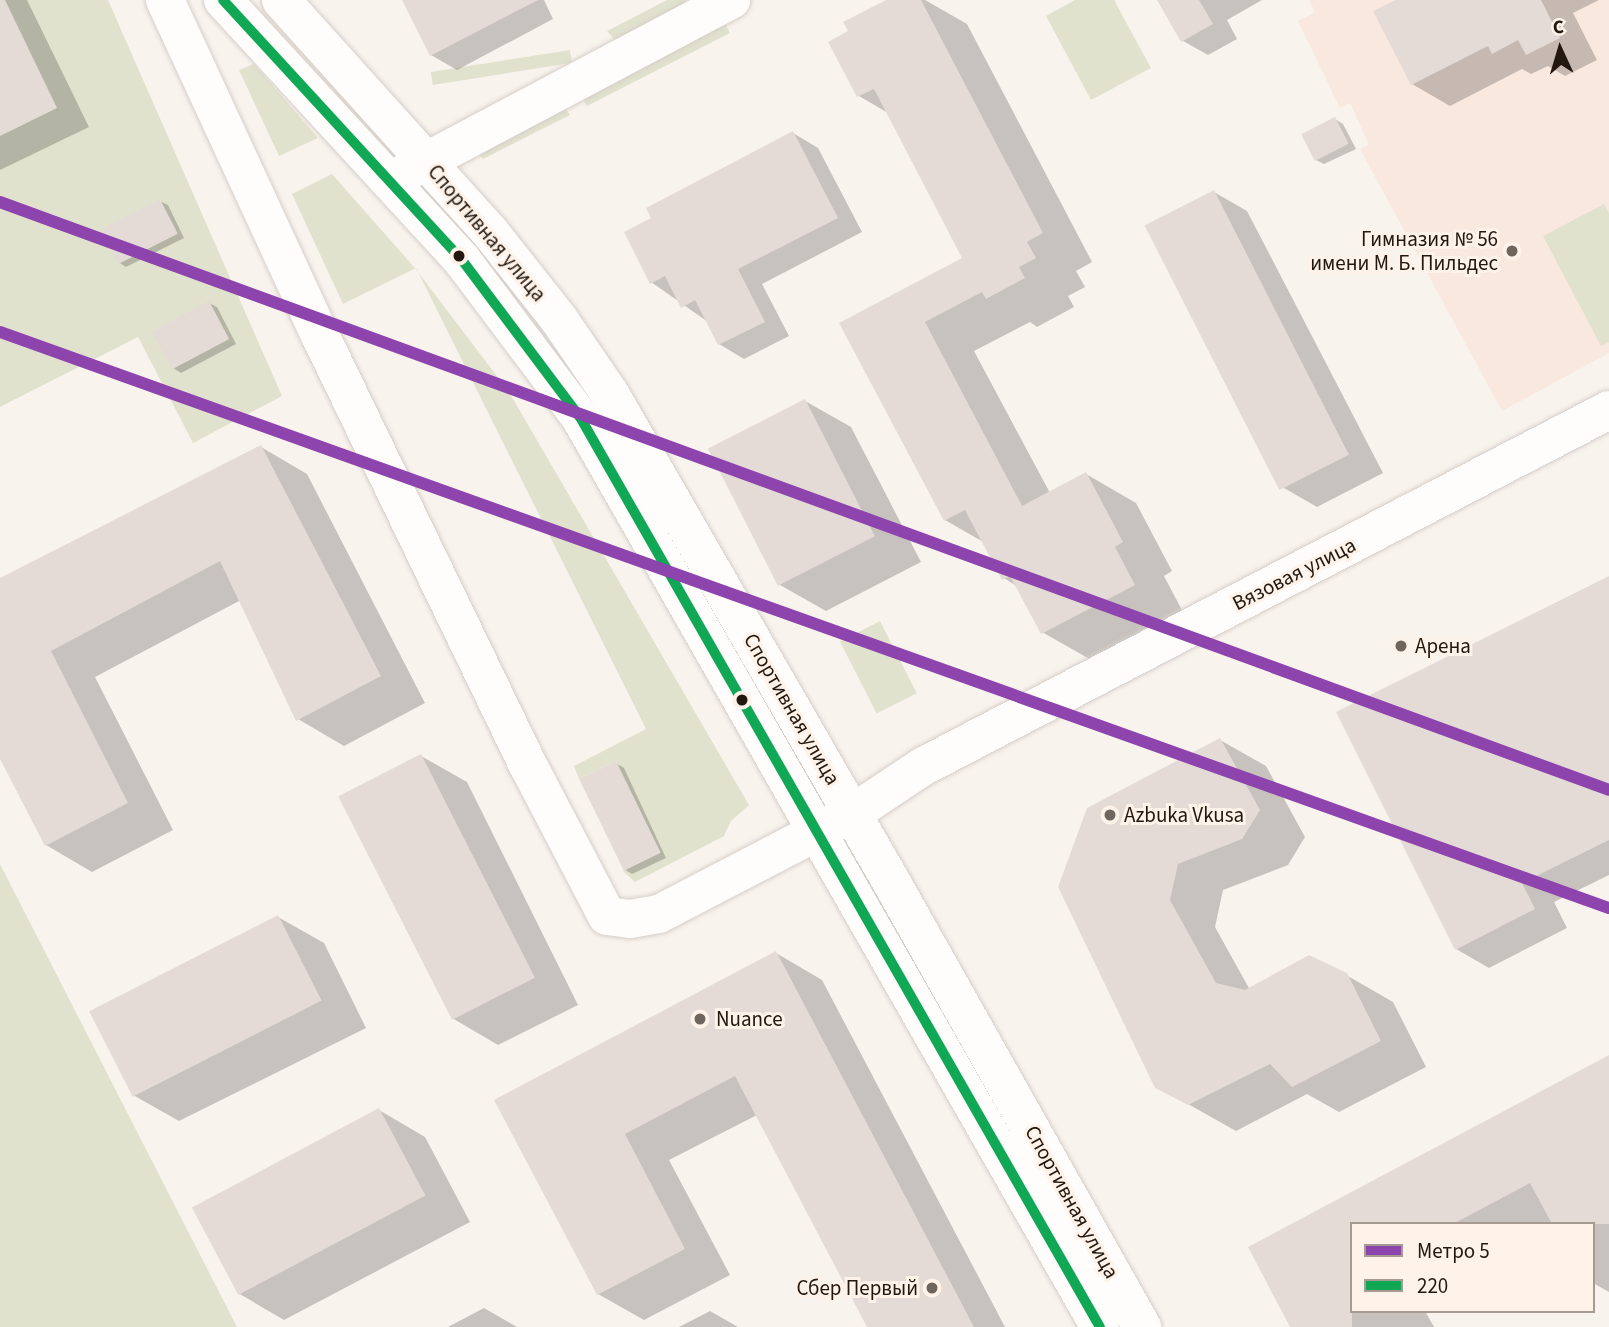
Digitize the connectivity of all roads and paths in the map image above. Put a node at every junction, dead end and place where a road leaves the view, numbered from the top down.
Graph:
1 (165, 0) edge
2 (223, 0) edge
3 (281, 0) edge
4 (730, 0) edge
5 (425, 160) junction
6 (392, 180) junction
7 (1609, 410) edge
8 (836, 822) junction
9 (1100, 1327) edge
10 (1142, 1327) edge

1 - 8 street
2 - 6 street, Спортивная улица
3 - 5 street, Спортивная улица
4 - 5 street
5 - 6 street
5 - 8 street, Спортивная улица
6 - 8 street, Спортивная улица
7 - 8 street, Вязовая улица
8 - 9 street, Спортивная улица
8 - 10 street, Спортивная улица

